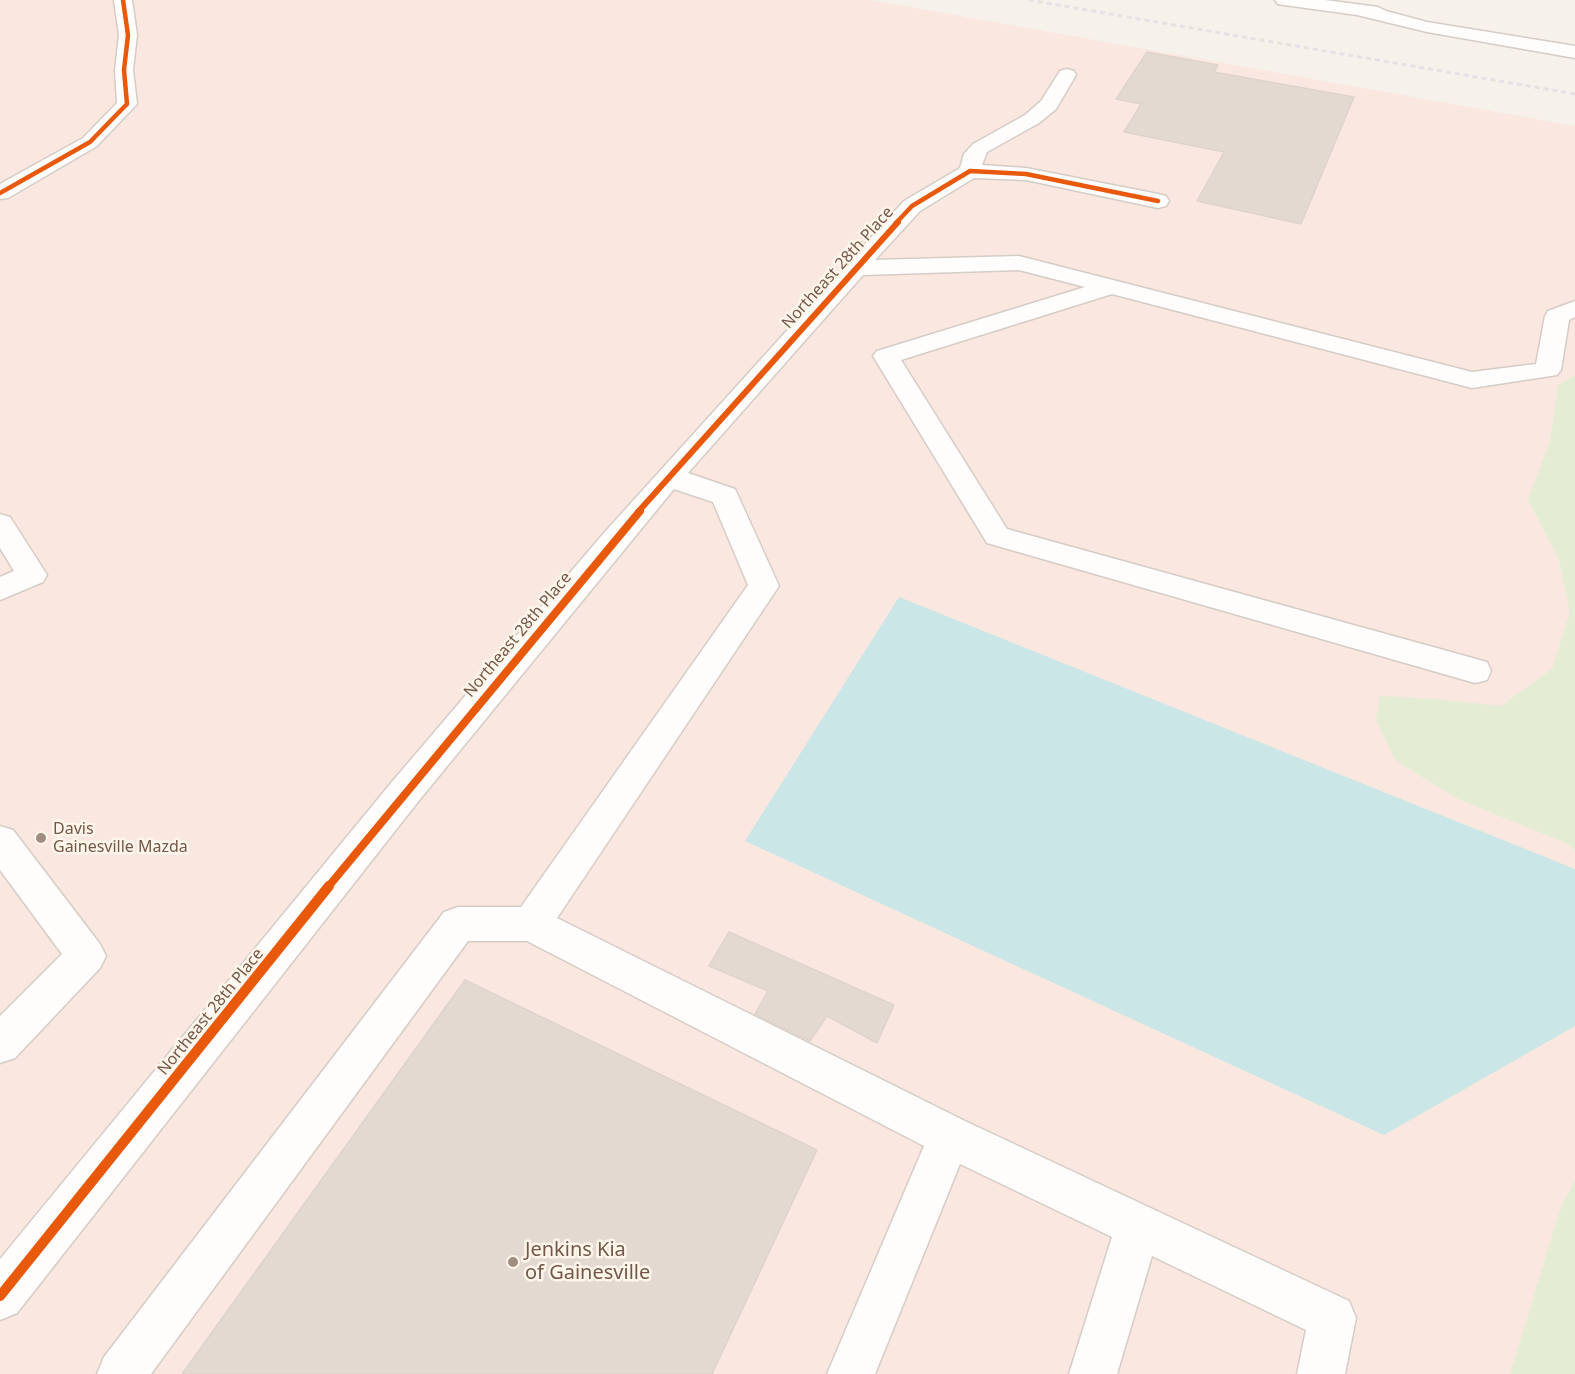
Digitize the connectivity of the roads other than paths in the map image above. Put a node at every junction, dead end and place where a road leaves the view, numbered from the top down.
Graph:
1 (123, 0) edge
2 (1284, 0) edge
3 (1356, 9) junction
4 (1501, 27) dead end
5 (1575, 52) edge
6 (1067, 75) dead end
7 (970, 171) junction
8 (0, 193) edge
9 (1158, 201) dead end
10 (857, 268) junction
11 (1111, 287) junction
12 (1575, 308) edge
13 (669, 477) junction
14 (0, 524) edge
15 (0, 589) edge
16 (1475, 671) dead end
17 (0, 841) edge
18 (531, 924) junction
19 (0, 1044) edge
20 (950, 1136) junction
21 (1138, 1225) junction
22 (0, 1296) edge
23 (120, 1374) edge
24 (850, 1374) edge
25 (1093, 1374) edge
26 (1321, 1374) edge

1 - 8 street
2 - 3 street
3 - 4 street
3 - 5 street
6 - 7 street
7 - 9 street
7 - 10 street, Northeast 28th Place
10 - 11 street
10 - 13 street, Northeast 28th Place
11 - 12 street
11 - 16 street
13 - 18 street
13 - 22 street, Northeast 28th Place
14 - 15 street
17 - 19 street
18 - 20 street
18 - 23 street
20 - 21 street
20 - 24 street
21 - 25 street
21 - 26 street

